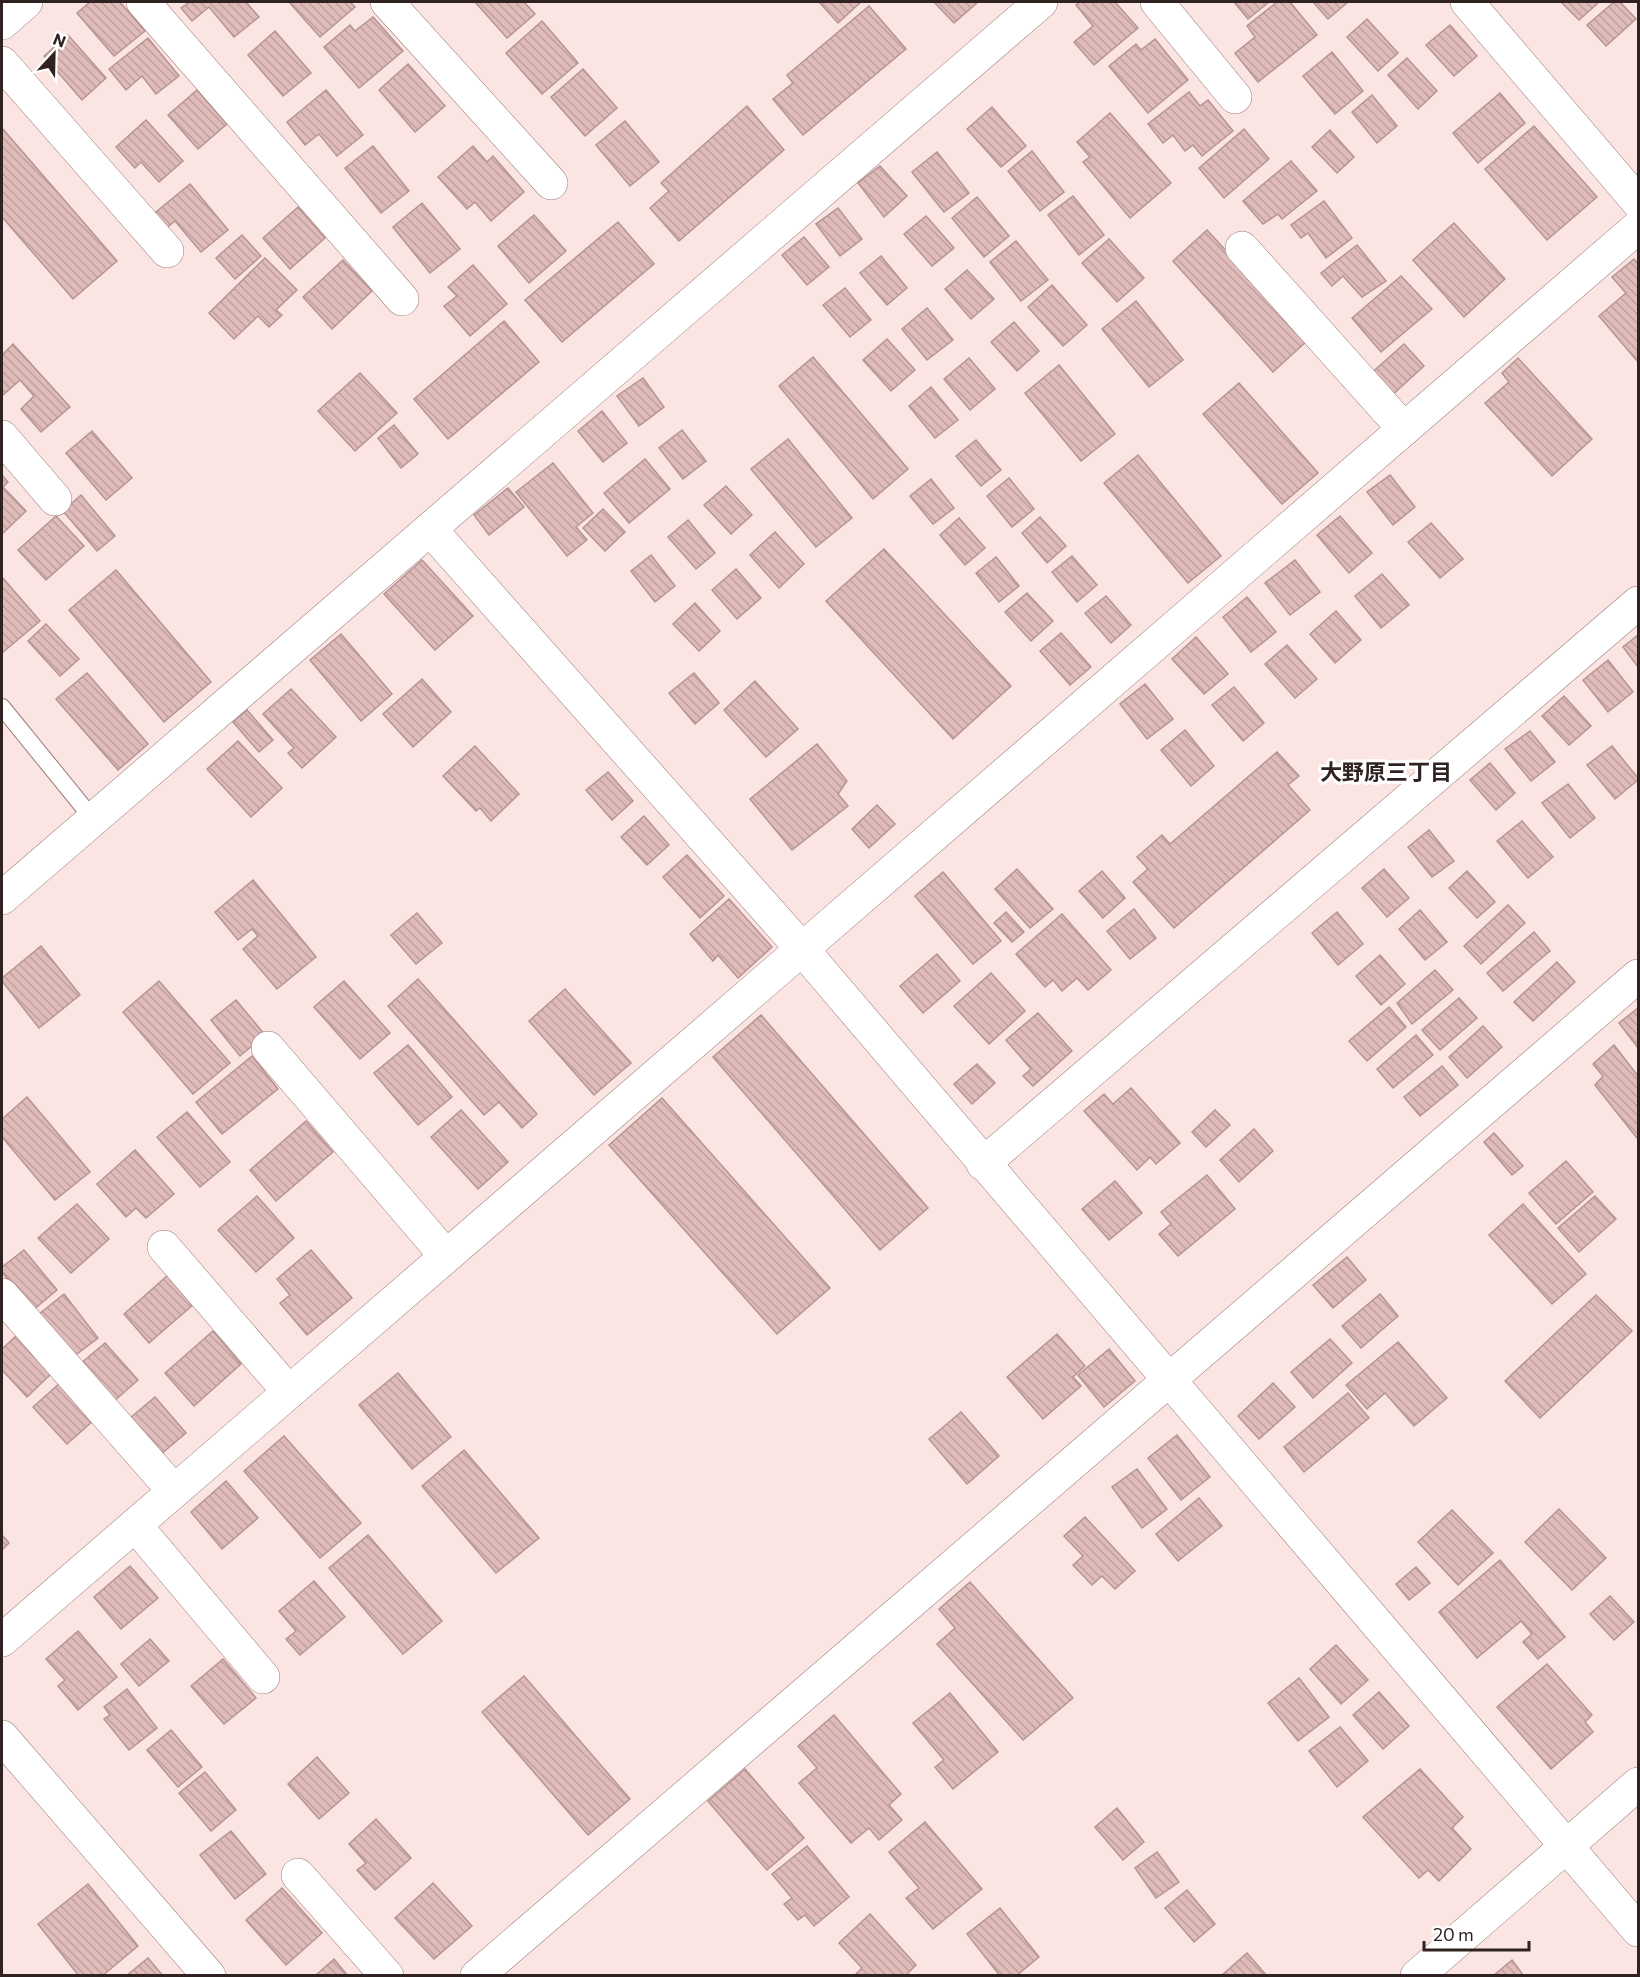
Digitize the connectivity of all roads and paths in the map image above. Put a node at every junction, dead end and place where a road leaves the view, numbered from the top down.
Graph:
1 (26, 2) edge
2 (143, 2) edge
3 (387, 2) edge
4 (1041, 2) edge
5 (1157, 2) edge
6 (1467, 2) edge
7 (2, 23) edge
8 (2, 63) edge
9 (1234, 97) dead end
10 (551, 183) dead end
11 (1638, 202) edge
12 (1638, 227) edge
13 (1242, 248) dead end
14 (167, 252) dead end
15 (402, 299) dead end
16 (1404, 429) junction
17 (2, 437) edge
18 (55, 499) dead end
19 (430, 529) junction
20 (1638, 603) edge
21 (2, 707) edge
22 (93, 819) junction
23 (2, 898) edge
24 (802, 949) junction
25 (1638, 976) edge
26 (268, 1048) dead end
27 (984, 1164) junction
28 (164, 1246) dead end
29 (446, 1256) junction
30 (2, 1295) edge
31 (1170, 1379) junction
32 (289, 1392) junction
33 (174, 1491) junction
34 (135, 1525) junction
35 (2, 1640) edge
36 (263, 1677) dead end
37 (2, 1737) edge
38 (1638, 1784) edge
39 (1566, 1846) junction
40 (298, 1875) dead end
41 (1638, 1930) edge
42 (209, 1976) edge
43 (387, 1976) edge
44 (477, 1976) edge
45 (1417, 1976) edge

1 - 7 street
2 - 15 street
3 - 10 street
4 - 19 street
5 - 9 street
6 - 11 street
8 - 14 street
12 - 16 street
13 - 16 street
16 - 24 street
17 - 18 street
19 - 22 street
19 - 24 street
20 - 27 street
21 - 22 lane
22 - 23 street
24 - 27 street
24 - 29 street
25 - 31 street
26 - 29 street
27 - 31 street
28 - 32 street
29 - 32 street
30 - 33 street
31 - 39 street
31 - 44 street
32 - 33 street
33 - 34 street
34 - 35 street
34 - 36 street
37 - 42 street
38 - 39 street
39 - 41 street
39 - 45 street
40 - 43 street

